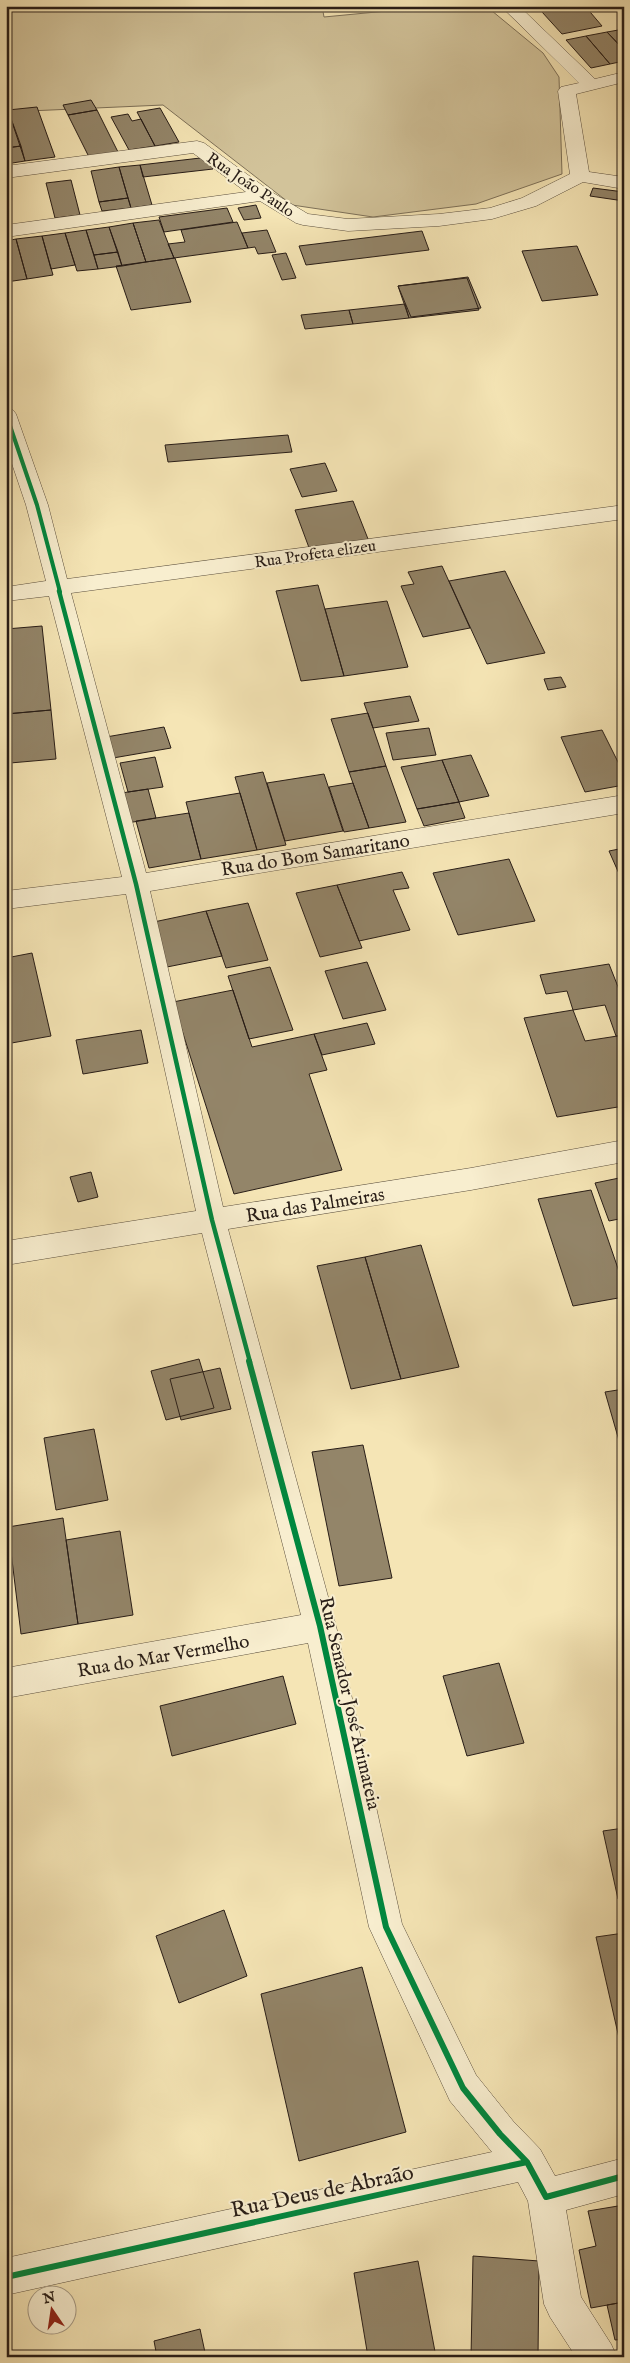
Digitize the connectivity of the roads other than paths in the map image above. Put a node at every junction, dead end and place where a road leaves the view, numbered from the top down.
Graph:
1 (509, 6) edge
2 (624, 77) edge
3 (590, 84) junction
4 (6, 172) edge
5 (580, 176) junction
6 (624, 183) edge
7 (263, 195) junction
8 (6, 230) edge
9 (6, 414) edge
10 (624, 512) edge
11 (59, 586) junction
12 (6, 594) edge
13 (624, 804) edge
14 (136, 884) junction
15 (6, 900) edge
16 (624, 1151) edge
17 (212, 1220) junction
18 (6, 1253) edge
19 (320, 1626) junction
20 (6, 1683) edge
21 (527, 2162) junction
22 (624, 2176) edge
23 (546, 2197) junction
24 (6, 2276) edge
25 (598, 2357) edge

1 - 3 street
2 - 3 street
3 - 5 street
4 - 7 street, Rua João Paulo
5 - 6 street
5 - 7 street, Rua João Paulo
7 - 8 street
9 - 11 street, Rua Senador José Arimateia
10 - 11 street, Rua Profeta elizeu
11 - 12 street, Rua Profeta elizeu
11 - 14 street, Rua Senador José Arimateia
13 - 14 street, Rua do Bom Samaritano
14 - 15 street, Rua do Bom Samaritano
14 - 17 street, Rua Senador José Arimateia
16 - 17 street, Rua das Palmeiras
17 - 18 street, Rua das Palmeiras
17 - 19 street, Rua Senador José Arimateia
19 - 20 street, Rua do Mar Vermelho
19 - 21 street, Rua Senador José Arimateia
21 - 23 street
21 - 24 street, Rua Deus de Abraão
22 - 23 street
23 - 25 street

